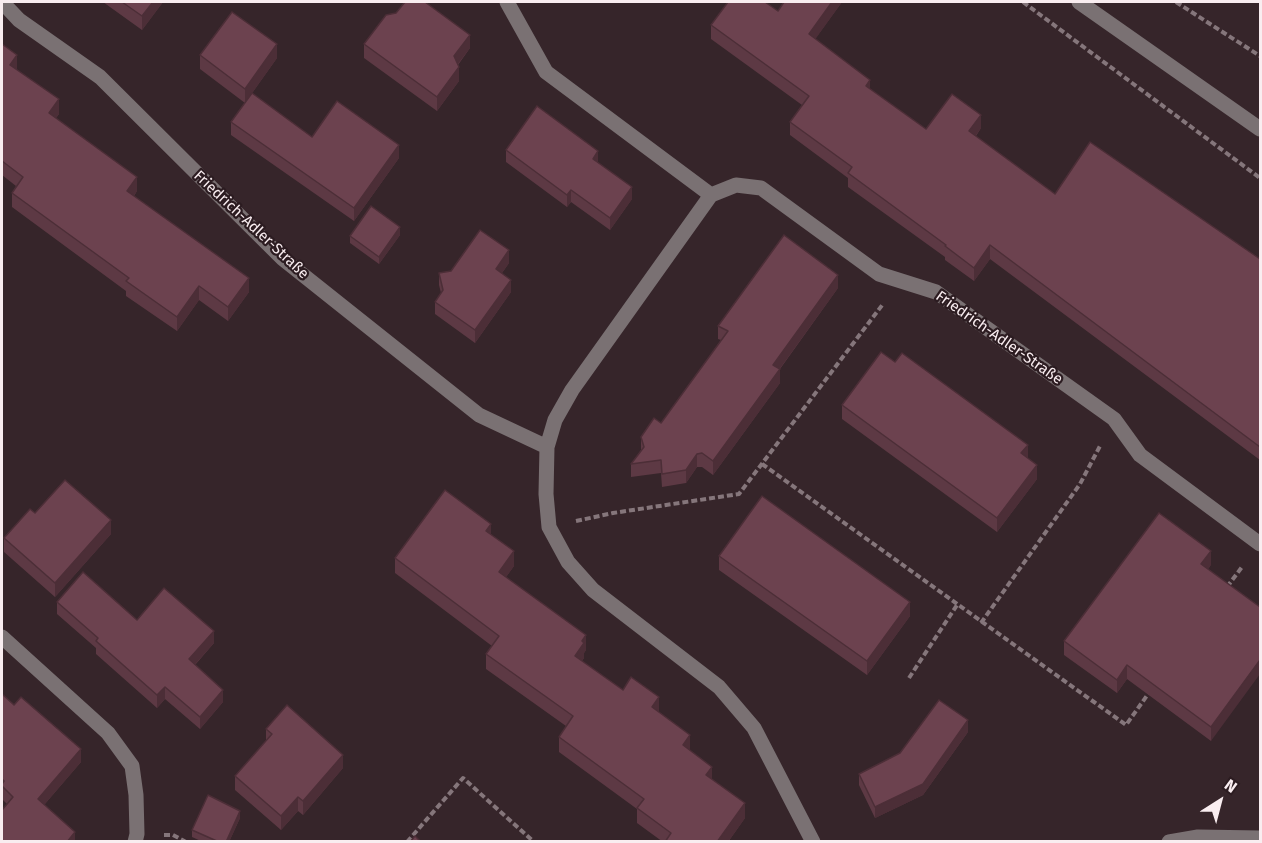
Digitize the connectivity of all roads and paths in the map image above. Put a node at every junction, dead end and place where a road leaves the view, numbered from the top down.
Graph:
1 (2, 2) edge
2 (507, 2) edge
3 (1023, 2) edge
4 (1079, 2) edge
5 (1176, 2) edge
6 (1260, 56) edge
7 (1260, 129) edge
8 (1260, 178) edge
9 (711, 195) junction
10 (899, 280) junction
11 (1114, 419) junction
12 (546, 447) junction
13 (762, 464) junction
14 (549, 527) junction
15 (1260, 543) edge
16 (1224, 591) edge
17 (957, 605) junction
18 (981, 623) junction
19 (2, 637) edge
20 (909, 678) dead end
21 (1154, 687) edge
22 (1260, 838) edge
23 (135, 842) edge
24 (408, 842) edge
25 (534, 842) edge
26 (813, 842) edge
27 (1169, 842) edge

1 - 12 street, Friedrich-Adler-Straße
2 - 9 street
3 - 8 path
4 - 7 street
5 - 6 path
9 - 10 street, Friedrich-Adler-Straße
9 - 12 street
10 - 11 street, Friedrich-Adler-Straße
10 - 13 path
11 - 15 street, Friedrich-Adler-Straße
11 - 18 path
12 - 14 street
13 - 14 path
13 - 17 path
14 - 26 street
15 - 16 path
17 - 18 path
17 - 20 path
18 - 21 path
19 - 23 street
22 - 27 street
24 - 25 path

